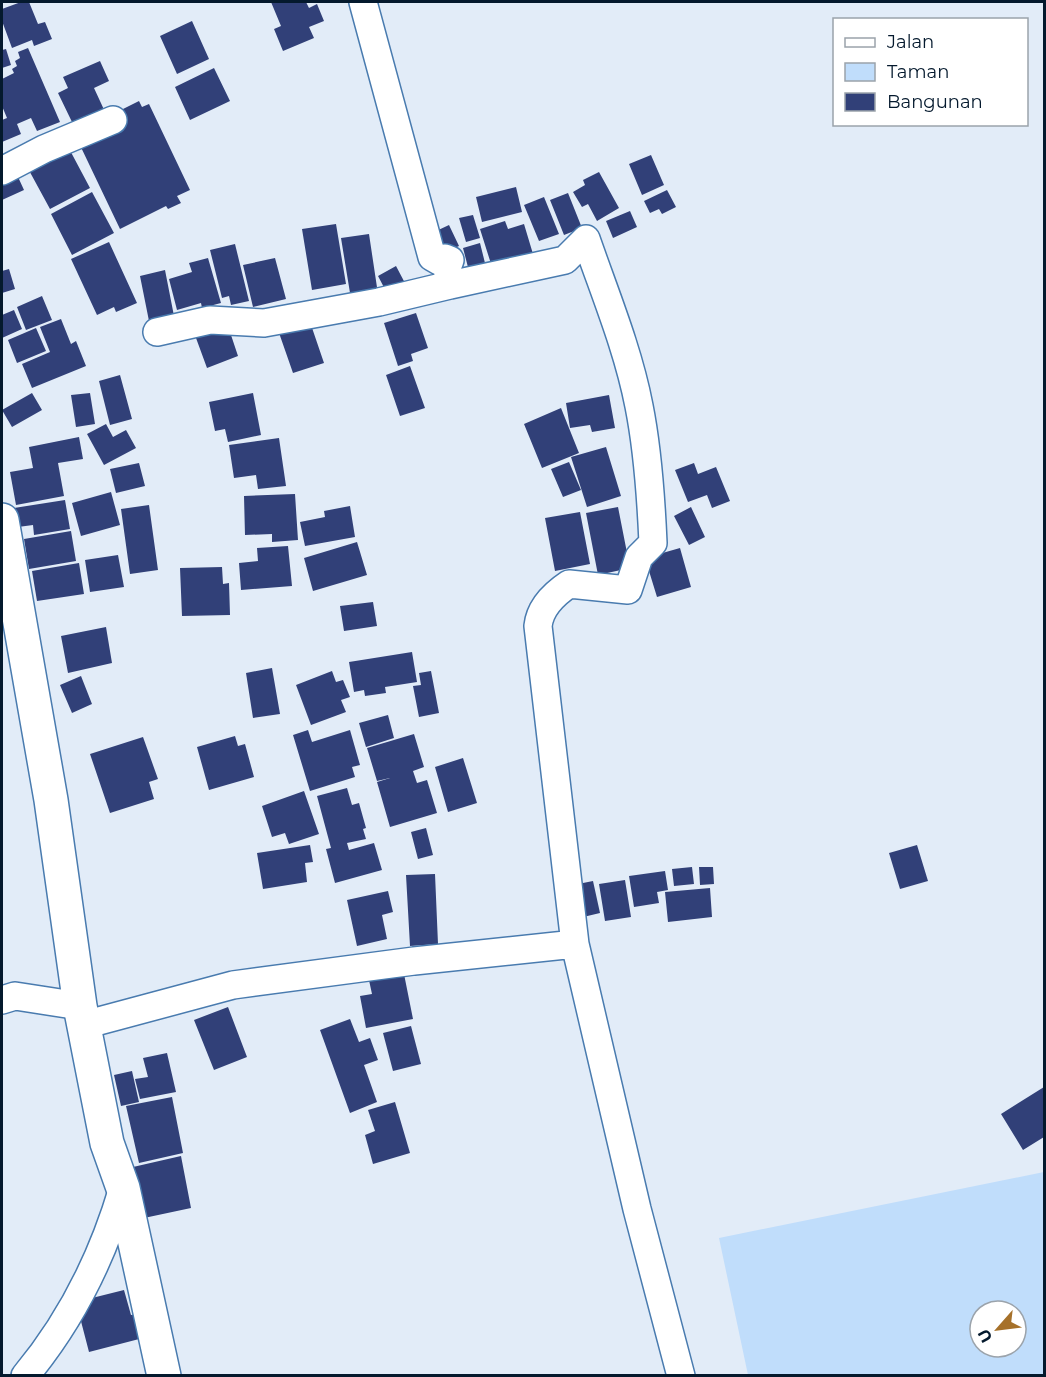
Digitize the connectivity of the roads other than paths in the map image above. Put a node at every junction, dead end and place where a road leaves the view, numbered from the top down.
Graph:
1 (363, 2) edge
2 (113, 120) dead end
3 (2, 171) edge
4 (450, 285) junction
5 (157, 333) dead end
6 (2, 520) edge
7 (575, 944) junction
8 (2, 1000) edge
9 (82, 1015) junction
10 (123, 1188) junction
11 (25, 1376) edge
12 (164, 1376) edge
13 (681, 1376) edge

1 - 4 street
2 - 3 street
4 - 5 street
4 - 7 street
6 - 9 street
7 - 9 street
7 - 13 street
8 - 9 street
9 - 10 street
10 - 11 street
10 - 12 street

